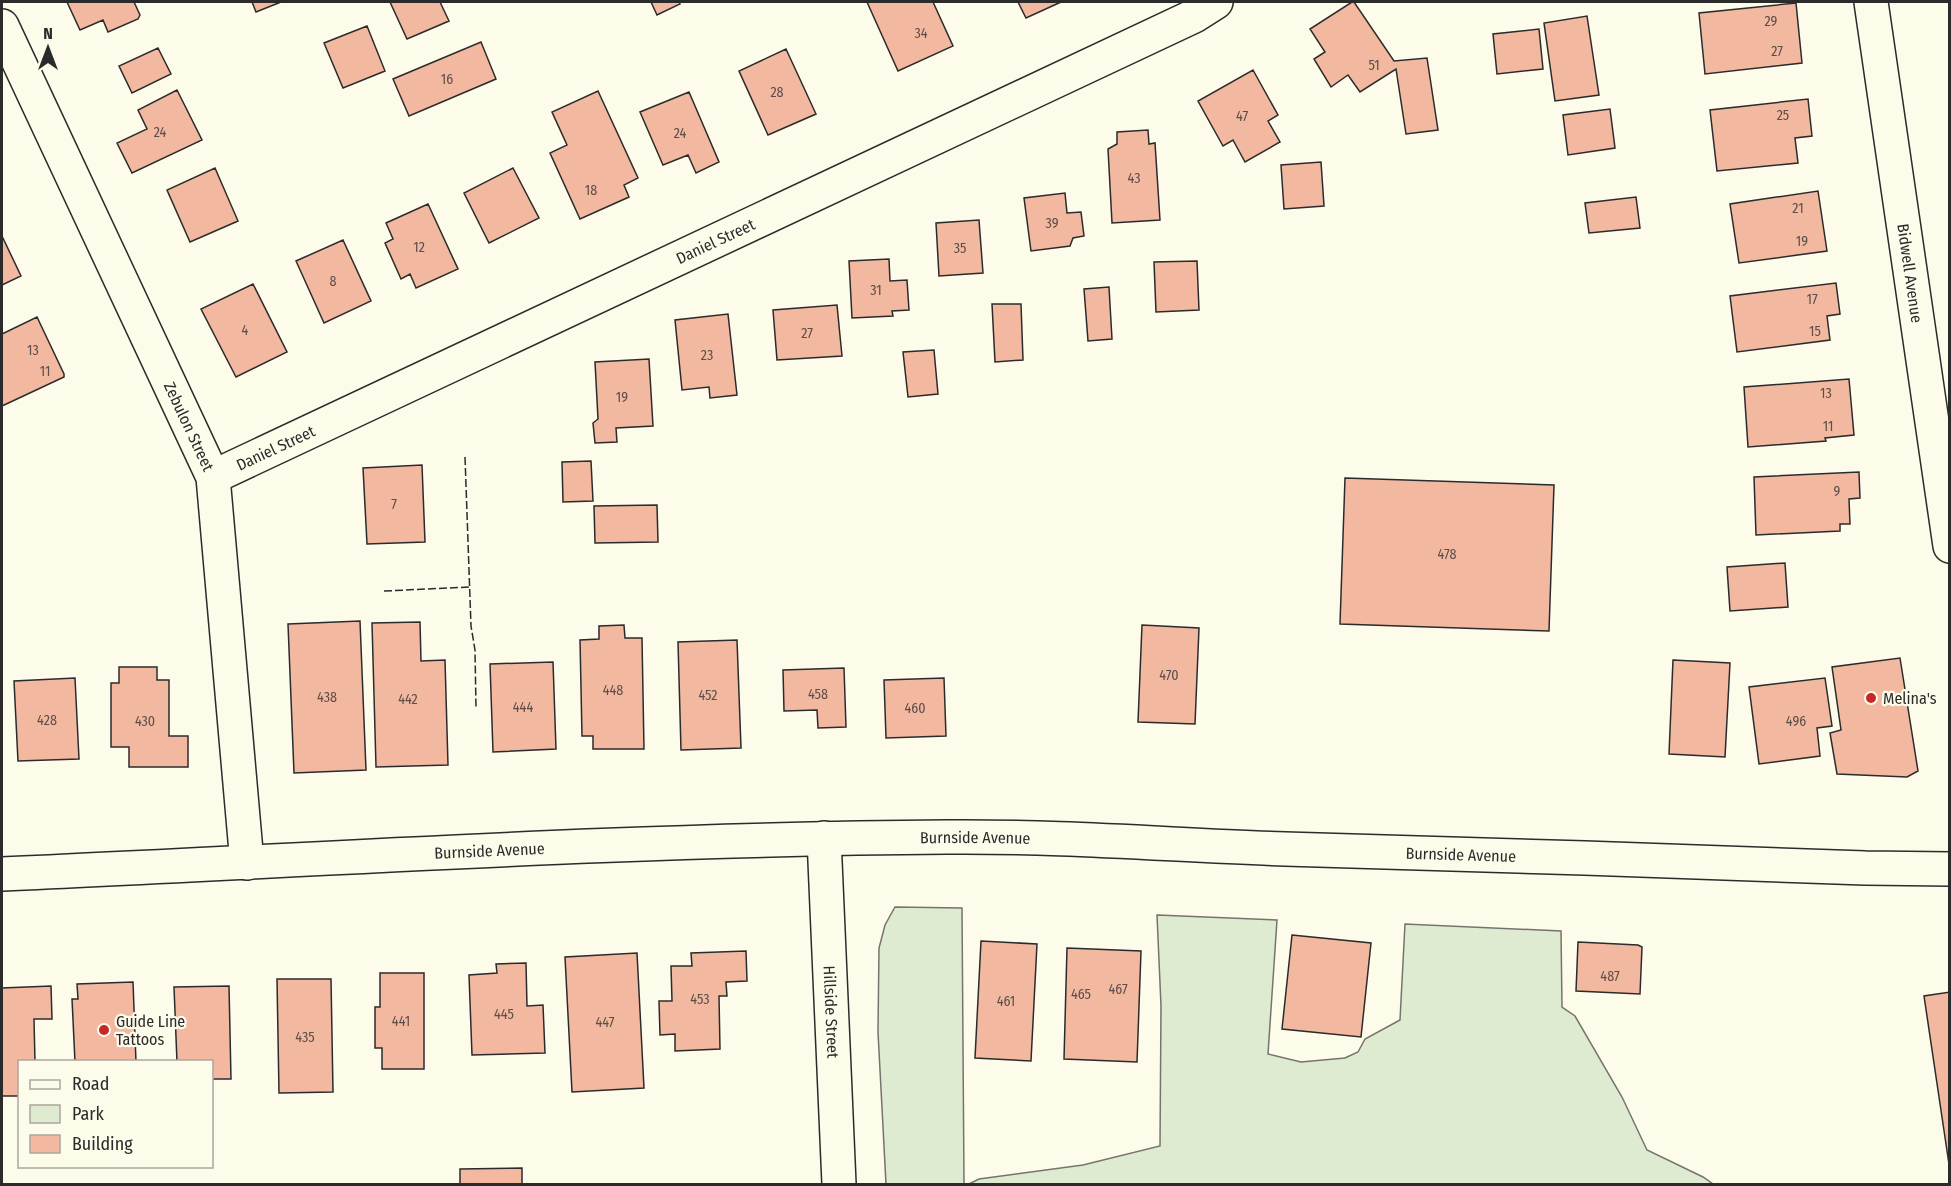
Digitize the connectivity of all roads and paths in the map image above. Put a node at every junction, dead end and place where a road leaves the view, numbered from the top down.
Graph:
1 (1216, 2) edge
2 (1871, 2) edge
3 (2, 26) edge
4 (213, 477) junction
5 (1950, 546) edge
6 (825, 838) junction
7 (248, 863) junction
8 (1950, 868) edge
9 (2, 874) edge
10 (839, 1185) edge

1 - 4 street, Daniel Street
2 - 5 street, Bidwell Avenue
3 - 4 street, Zebulon Street
4 - 7 street, Zebulon Street
6 - 7 street, Burnside Avenue
6 - 8 street, Burnside Avenue
6 - 10 street, Hillside Street
7 - 9 street, Burnside Avenue

